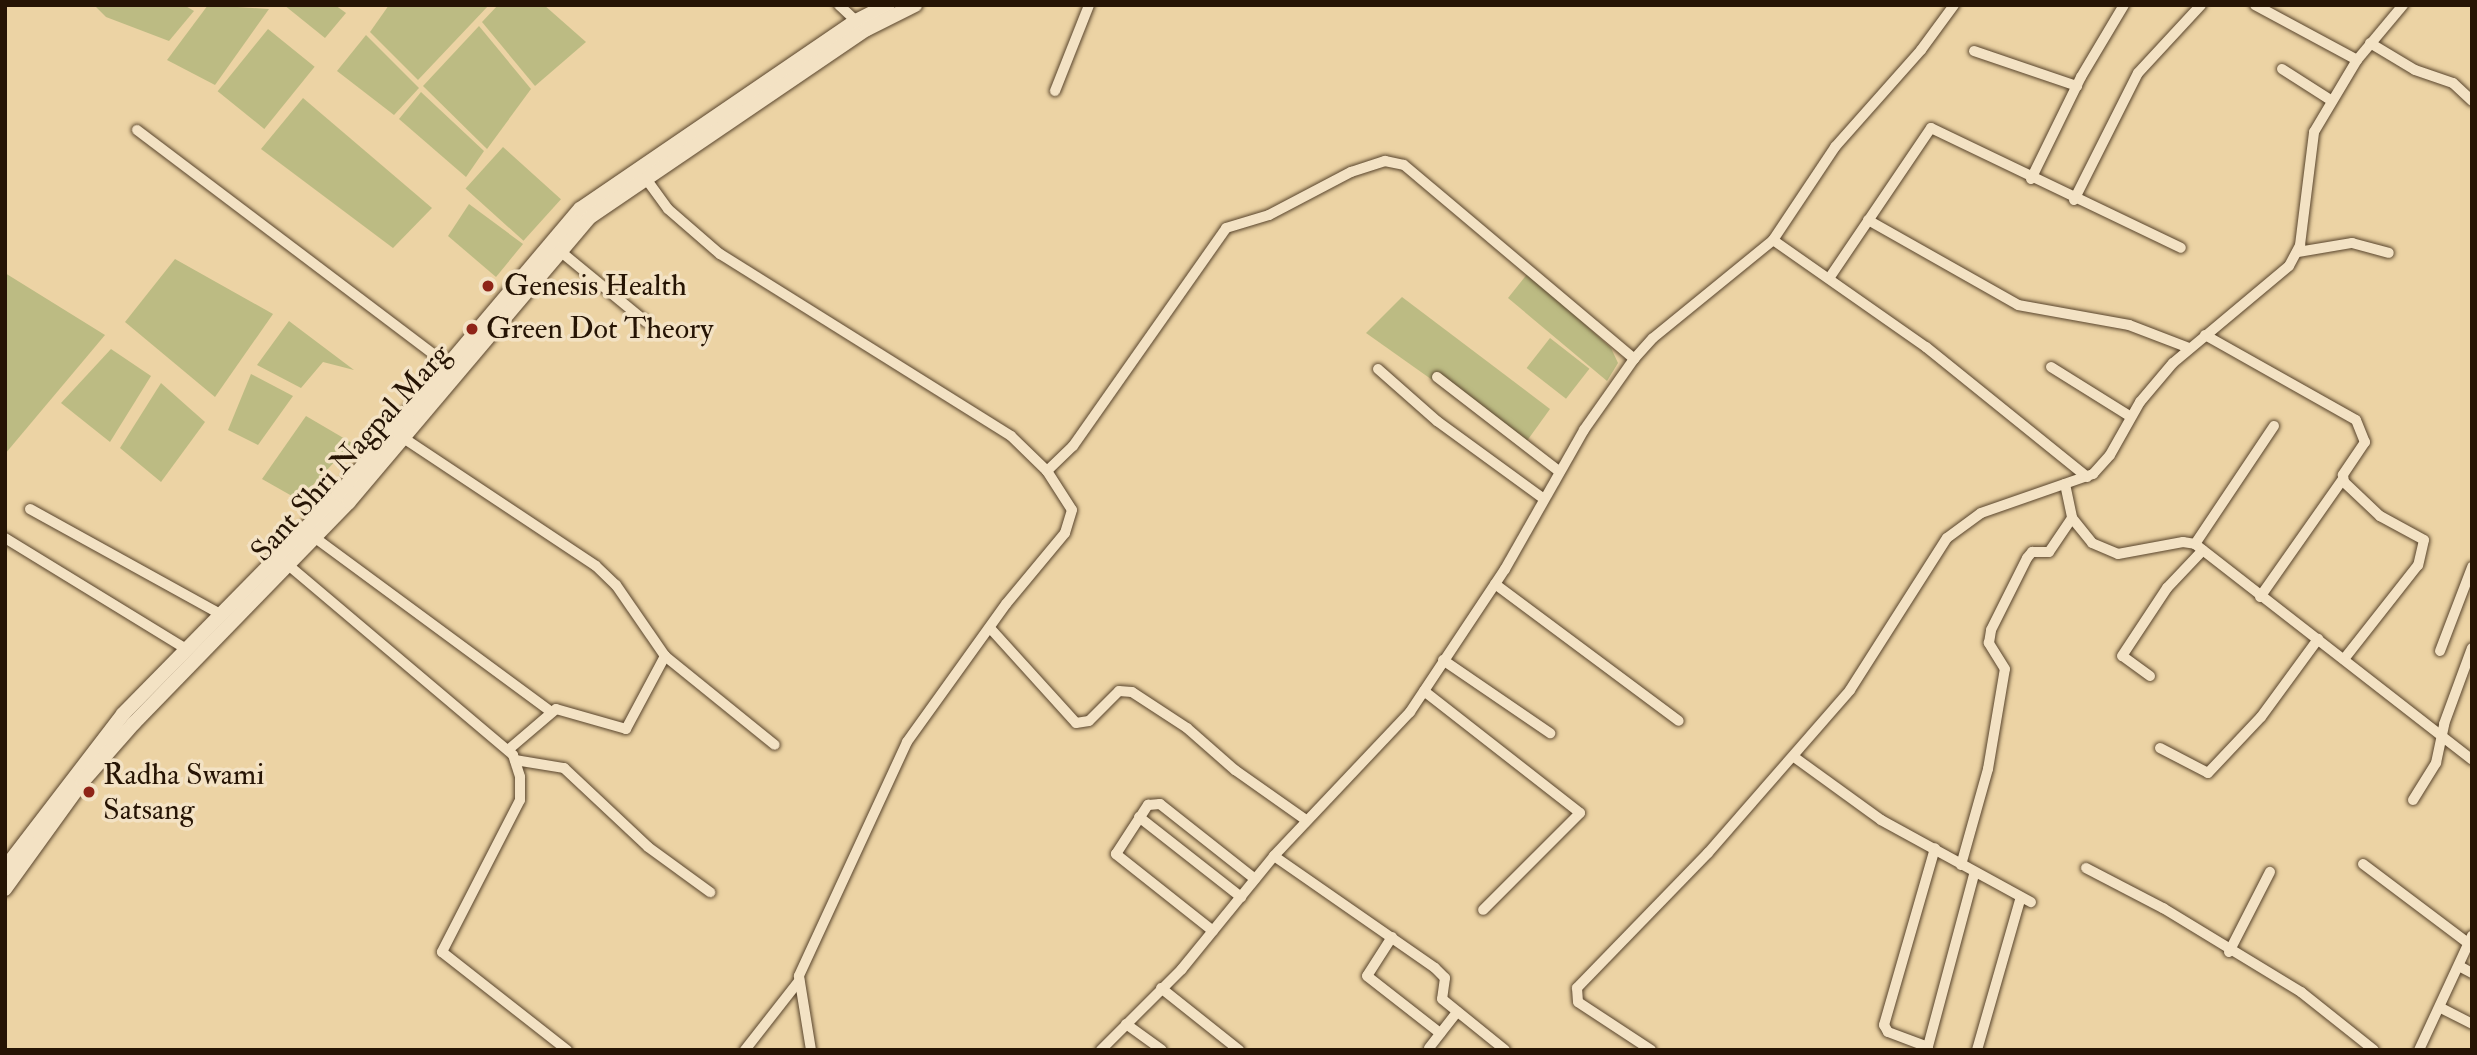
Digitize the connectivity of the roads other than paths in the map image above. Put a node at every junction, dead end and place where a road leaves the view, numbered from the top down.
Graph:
1 (839, 5) edge
2 (888, 5) edge
3 (915, 5) edge
4 (1089, 5) edge
5 (1954, 5) edge
6 (2124, 5) edge
7 (2201, 5) edge
8 (2255, 5) edge
9 (2397, 7) edge
10 (856, 21) junction
11 (2370, 43) junction
12 (1974, 51) dead end
13 (2357, 60) junction
14 (2282, 69) dead end
15 (2077, 86) junction
16 (1055, 91) dead end
17 (2472, 101) edge
18 (2332, 102) junction
19 (137, 130) dead end
20 (641, 172) junction
21 (2031, 179) junction
22 (2074, 200) junction
23 (1868, 220) junction
24 (1773, 240) junction
25 (2180, 248) dead end
26 (560, 251) junction
27 (2298, 253) junction
28 (2389, 253) dead end
29 (1830, 277) junction
30 (646, 322) dead end
31 (2205, 334) junction
32 (2189, 348) junction
33 (1634, 359) junction
34 (451, 360) junction
35 (467, 366) junction
36 (2051, 367) dead end
37 (1378, 369) dead end
38 (1437, 377) dead end
39 (2131, 417) junction
40 (2274, 426) dead end
41 (405, 439) junction
42 (1047, 471) junction
43 (1560, 472) junction
44 (2087, 477) junction
45 (2343, 479) junction
46 (2065, 484) junction
47 (1544, 499) junction
48 (30, 509) dead end
49 (2072, 518) junction
50 (314, 537) junction
51 (5, 538) edge
52 (2199, 547) junction
53 (287, 564) junction
54 (2472, 567) edge
55 (1495, 584) junction
56 (2260, 597) junction
57 (220, 614) junction
58 (989, 628) junction
59 (2318, 639) junction
60 (2472, 648) edge
61 (186, 649) junction
62 (2440, 651) dead end
63 (665, 656) junction
64 (2344, 659) junction
65 (1443, 660) junction
66 (2150, 676) dead end
67 (1424, 691) junction
68 (550, 710) junction
69 (1679, 721) dead end
70 (1550, 733) dead end
71 (2441, 735) junction
72 (775, 746) dead end
73 (2160, 748) dead end
74 (508, 750) junction
75 (1794, 757) junction
76 (515, 760) junction
77 (2472, 760) edge
78 (2413, 800) dead end
79 (1139, 817) junction
80 (1307, 820) junction
81 (1935, 848) junction
82 (1274, 856) junction
83 (2363, 864) dead end
84 (1961, 865) junction
85 (5, 868) edge
86 (2086, 868) dead end
87 (2270, 872) dead end
88 (1974, 874) junction
89 (1255, 879) junction
90 (5, 889) edge
91 (710, 892) dead end
92 (1241, 897) junction
93 (2021, 897) junction
94 (2031, 902) dead end
95 (1483, 910) dead end
96 (1213, 931) junction
97 (1392, 937) junction
98 (2470, 940) edge
99 (2229, 952) junction
100 (2459, 966) junction
101 (2472, 972) edge
102 (799, 981) junction
103 (1161, 988) junction
104 (2441, 1008) junction
105 (1457, 1012) junction
106 (1126, 1024) junction
107 (2472, 1024) edge
108 (1440, 1033) junction
109 (1429, 1048) edge
110 (1927, 1049) edge
111 (567, 1050) edge
112 (745, 1050) edge
113 (811, 1050) edge
114 (1101, 1050) edge
115 (1162, 1050) edge
116 (1239, 1050) edge
117 (1505, 1050) edge
118 (1651, 1050) edge
119 (1977, 1050) edge
120 (2374, 1050) edge
121 (2419, 1050) edge

1 - 10 street
2 - 10 street, Sant Shri Nagpal Marg
3 - 20 street, Sant Shri Nagpal Marg
4 - 16 street
5 - 24 street
6 - 15 street
7 - 22 street
8 - 13 street
9 - 11 street
10 - 20 street, Sant Shri Nagpal Marg
11 - 13 street
11 - 17 street
12 - 15 street
13 - 18 street
14 - 18 street
15 - 21 street
18 - 27 street
19 - 34 street
20 - 26 street, Sant Shri Nagpal Marg
20 - 34 street, Sant Shri Nagpal Marg
20 - 42 street
21 - 22 street
21 - 23 street
22 - 25 street
23 - 29 street
23 - 32 street
24 - 29 street
24 - 33 street
26 - 30 street
26 - 35 street, Sant Shri Nagpal Marg
27 - 28 street
27 - 31 street
29 - 44 street
31 - 32 street
31 - 45 street
32 - 39 street
33 - 42 street
33 - 43 street
34 - 35 street
34 - 57 street, Sant Shri Nagpal Marg
35 - 41 street, Sant Shri Nagpal Marg
36 - 39 street
37 - 47 street
38 - 43 street
39 - 44 street
40 - 52 street
41 - 50 street, Sant Shri Nagpal Marg
41 - 63 street
42 - 58 street
43 - 47 street
44 - 46 street
45 - 56 street
45 - 64 street
46 - 49 street
46 - 75 street
47 - 55 street
48 - 57 street
49 - 52 street
49 - 84 street
50 - 53 street, Sant Shri Nagpal Marg
50 - 68 street
51 - 61 street
52 - 56 street
52 - 66 street
53 - 74 street
53 - 90 street, Sant Shri Nagpal Marg
54 - 62 street
55 - 65 street
55 - 69 street
56 - 59 street
57 - 61 street, Sant Shri Nagpal Marg
58 - 80 street
58 - 102 street
59 - 64 street
59 - 73 street
60 - 71 street
61 - 85 street, Sant Shri Nagpal Marg
63 - 68 street
63 - 72 street
64 - 71 street
65 - 67 street
65 - 70 street
67 - 80 street
67 - 95 street
68 - 74 street
71 - 77 street
71 - 78 street
74 - 76 street
75 - 81 street
75 - 118 street
76 - 91 street
76 - 111 street
79 - 89 street
79 - 92 street
79 - 96 street
80 - 82 street
81 - 84 street
81 - 110 street
82 - 89 street
82 - 97 street
83 - 98 street
84 - 88 street
86 - 99 street
87 - 99 street
88 - 93 street
88 - 110 street
89 - 92 street
92 - 96 street
93 - 94 street
93 - 119 street
96 - 103 street
97 - 105 street
97 - 108 street
98 - 100 street
99 - 120 street
100 - 101 street
100 - 104 street
102 - 112 street
102 - 113 street
103 - 106 street
103 - 116 street
104 - 107 street
104 - 121 street
105 - 108 street
105 - 117 street
106 - 114 street
106 - 115 street
108 - 109 street

